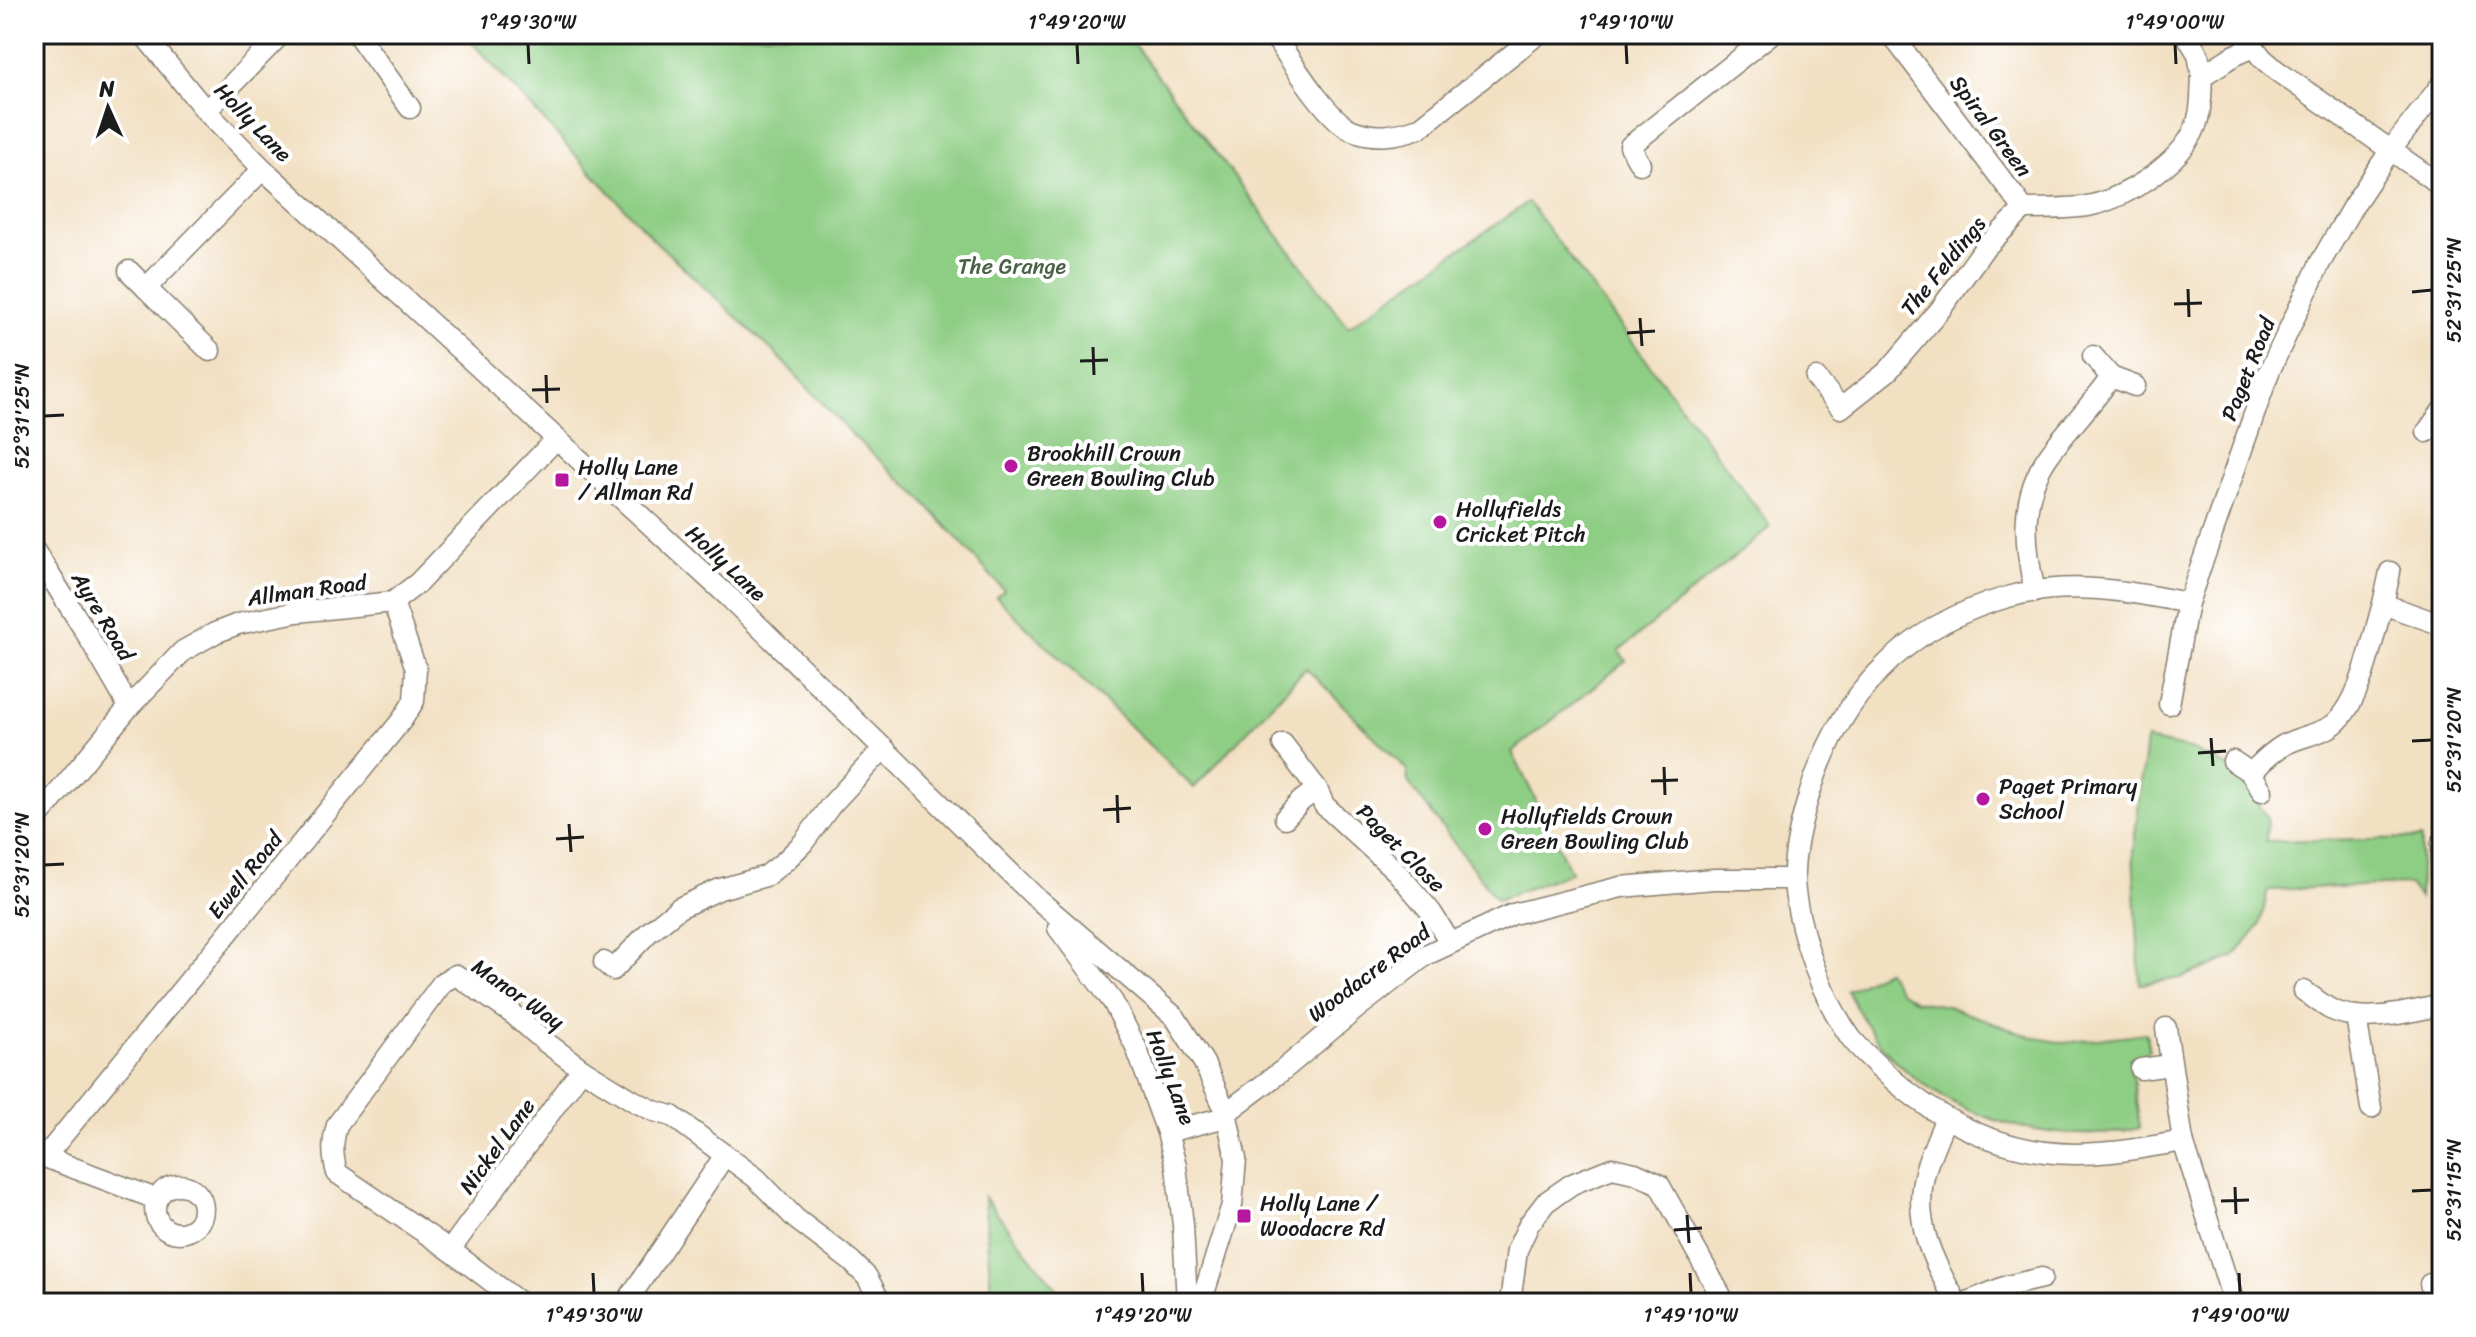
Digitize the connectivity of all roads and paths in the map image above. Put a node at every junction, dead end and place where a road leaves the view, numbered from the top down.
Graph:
1 (143, 34) edge
2 (281, 34) edge
3 (357, 34) edge
4 (1273, 34) edge
5 (1538, 34) edge
6 (1771, 34) edge
7 (1891, 34) edge
8 (2186, 34) edge
9 (2249, 40) edge
10 (2202, 76) junction
11 (2442, 84) edge
12 (410, 108) dead end
13 (206, 111) junction
14 (2390, 151) junction
15 (1640, 164) dead end
16 (263, 169) junction
17 (2442, 186) edge
18 (2024, 209) junction
19 (129, 271) dead end
20 (146, 288) junction
21 (210, 351) dead end
22 (2093, 356) dead end
23 (2111, 377) junction
24 (1816, 378) dead end
25 (2135, 386) dead end
26 (2442, 411) edge
27 (2427, 432) dead end
28 (556, 439) junction
29 (34, 550) edge
30 (2390, 572) dead end
31 (2035, 592) junction
32 (393, 602) junction
33 (2188, 603) junction
34 (2383, 604) junction
35 (2442, 625) edge
36 (2169, 704) dead end
37 (129, 707) junction
38 (1283, 744) dead end
39 (884, 748) junction
40 (2233, 761) dead end
41 (1317, 789) junction
42 (1285, 818) dead end
43 (34, 822) edge
44 (2442, 843) edge
45 (2442, 855) edge
46 (1794, 879) junction
47 (2442, 879) edge
48 (1034, 896) junction
49 (1450, 942) junction
50 (615, 972) dead end
51 (2304, 991) dead end
52 (2442, 1005) edge
53 (2356, 1016) junction
54 (2166, 1028) dead end
55 (2170, 1065) junction
56 (582, 1069) junction
57 (2141, 1069) dead end
58 (2371, 1108) dead end
59 (1226, 1112) junction
60 (1945, 1119) junction
61 (1167, 1132) junction
62 (2183, 1141) junction
63 (40, 1155) edge
64 (725, 1155) junction
65 (156, 1199) dead end
66 (450, 1250) junction
67 (2042, 1278) dead end
68 (879, 1302) edge
69 (520, 1303) edge
70 (626, 1303) edge
71 (1187, 1303) edge
72 (1201, 1303) edge
73 (1510, 1303) edge
74 (1725, 1303) edge
75 (1957, 1303) edge
76 (1965, 1303) edge
77 (2234, 1303) edge

1 - 13 street, Holly Lane
2 - 13 street
3 - 12 street
4 - 5 street
6 - 15 street
7 - 18 street, Spiral Green
8 - 10 street
9 - 10 street
9 - 14 street
10 - 18 street
11 - 14 street, Paget Road
13 - 16 street, Holly Lane
14 - 17 street
14 - 33 street, Paget Road
16 - 20 street
16 - 28 street, Holly Lane
18 - 24 street, The Feldings
19 - 20 street
20 - 21 street
22 - 23 street
23 - 25 street
23 - 31 street
26 - 27 street
28 - 32 street, Allman Road
28 - 39 street, Holly Lane
29 - 37 street, Ayre Road
30 - 34 street
31 - 33 street
31 - 46 street
32 - 37 street, Allman Road
32 - 63 street, Ewell Road
33 - 36 street, Paget Road
34 - 35 street
34 - 40 street
37 - 43 street, Allman Road
38 - 41 street, Paget Close
39 - 48 street, Holly Lane
39 - 50 street
41 - 42 street
41 - 49 street, Paget Close
44 - 45 street
45 - 47 street
46 - 49 street, Woodacre Road
46 - 60 street
48 - 59 street, Holly Lane
48 - 61 street, Holly Lane
49 - 59 street, Woodacre Road
51 - 53 street
52 - 53 street
53 - 58 street
54 - 55 street
55 - 57 street
55 - 62 street
56 - 64 street, Manor Way
56 - 66 street, Nickel Lane
56 - 66 street, Manor Way
59 - 61 street, Woodacre Road
59 - 72 street, Holly Lane
60 - 62 street
60 - 75 street
61 - 71 street, Holly Lane
62 - 77 street
63 - 65 street
64 - 68 street, Manor Way
64 - 70 street
66 - 69 street, Manor Way
67 - 76 street
73 - 74 street

